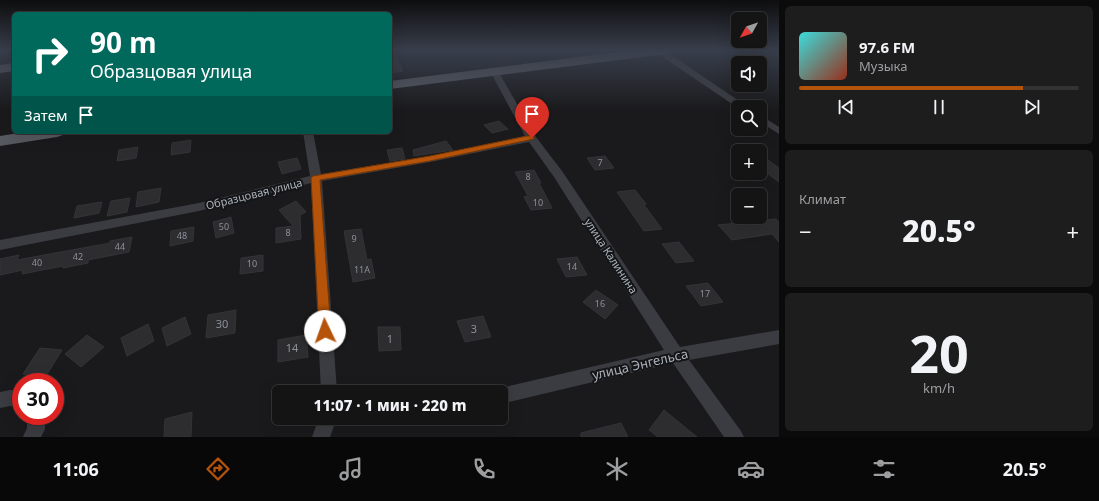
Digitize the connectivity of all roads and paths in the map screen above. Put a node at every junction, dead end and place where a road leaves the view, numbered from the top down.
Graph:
1 (499, 70) edge
2 (691, 70) edge
3 (494, 71) junction
4 (392, 85) edge
5 (733, 100) edge
6 (767, 123) edge
7 (779, 131) edge
8 (46, 134) edge
9 (308, 134) edge
10 (532, 138) junction
11 (0, 142) edge
12 (316, 178) junction
13 (0, 245) edge
14 (779, 336) edge
15 (676, 355) junction
16 (329, 385) edge
17 (508, 394) edge
18 (12, 398) edge
19 (0, 400) edge
20 (36, 425) edge
21 (326, 425) edge
22 (32, 437) edge
23 (322, 437) edge
24 (736, 437) edge

1 - 3 main road
2 - 5 street
3 - 4 main road
3 - 10 street, улица Калинина
6 - 7 street
8 - 11 main road
9 - 12 street
10 - 12 street, Образцовая улица
10 - 15 street, улица Калинина
12 - 13 street, Образцовая улица
12 - 16 street
14 - 15 street, улица Энгельса
15 - 17 street, улица Энгельса
15 - 24 street, улица Калинина
18 - 19 street
20 - 22 street
21 - 23 street

